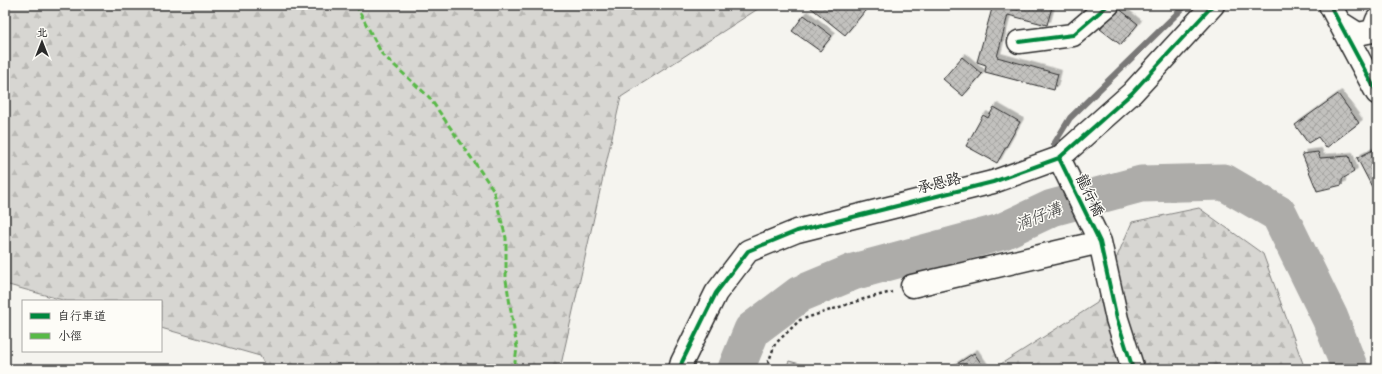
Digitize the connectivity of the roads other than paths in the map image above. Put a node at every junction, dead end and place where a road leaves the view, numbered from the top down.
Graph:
1 (1108, 5) edge
2 (1213, 5) edge
3 (1335, 13) edge
4 (1377, 20) edge
5 (1019, 42) dead end
6 (1377, 93) edge
7 (1059, 158) junction
8 (1100, 242) junction
9 (912, 286) road end
10 (680, 369) edge
11 (1133, 369) edge

1 - 5 street
2 - 7 street, 承恩路
3 - 4 street
3 - 6 street
7 - 8 street, 龍行橋
7 - 10 street, 承恩路
8 - 9 street
8 - 11 street, 龍行橋

